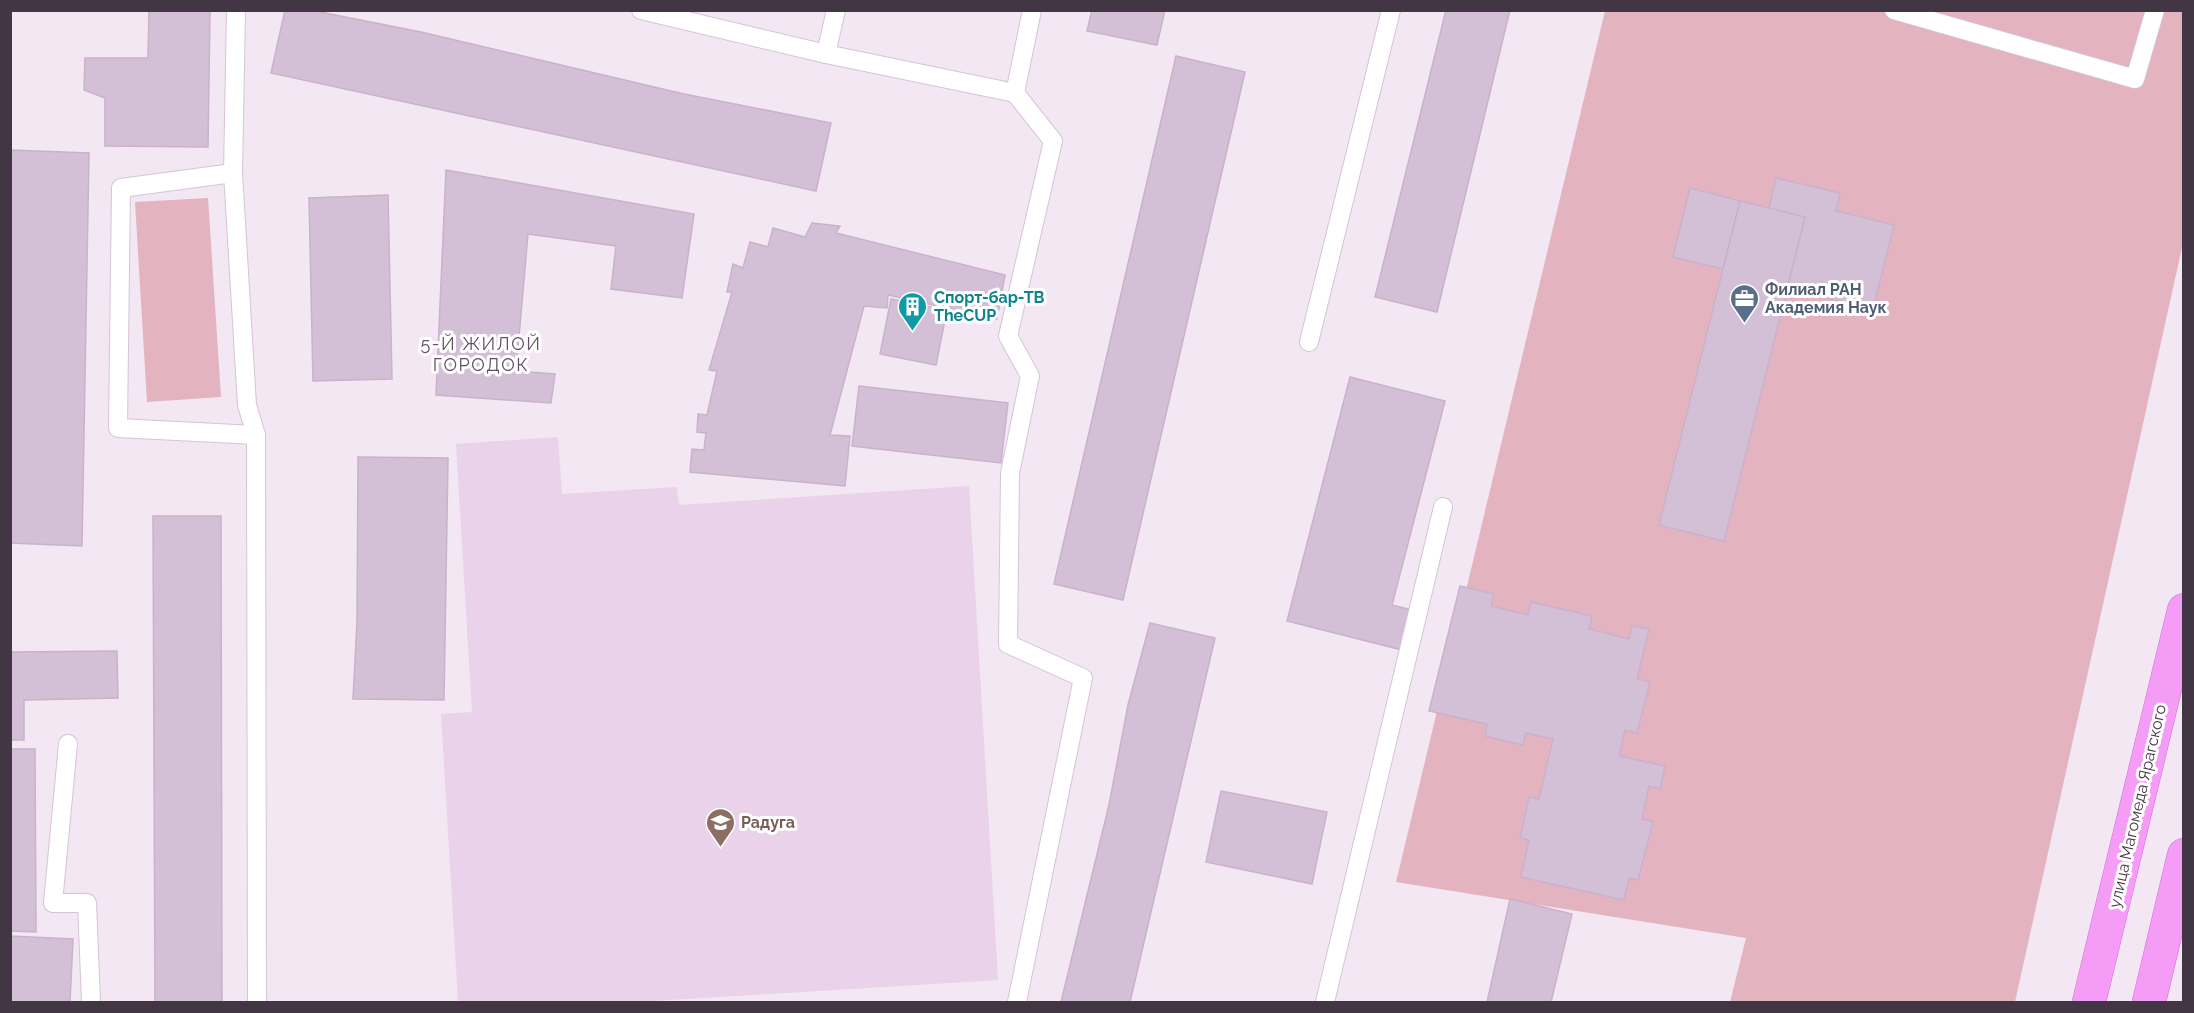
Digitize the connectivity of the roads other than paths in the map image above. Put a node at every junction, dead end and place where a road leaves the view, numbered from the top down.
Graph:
1 (236, 10) edge
2 (641, 10) edge
3 (837, 10) edge
4 (1032, 10) edge
5 (1391, 10) edge
6 (1894, 10) edge
7 (2155, 10) edge
8 (826, 54) junction
9 (1015, 93) junction
10 (233, 173) junction
11 (1310, 342) dead end
12 (256, 435) junction
13 (1443, 507) dead end
14 (2184, 610) edge
15 (68, 744) dead end
16 (2184, 855) edge
17 (91, 1002) edge
18 (257, 1002) edge
19 (1017, 1002) edge
20 (1325, 1002) edge
21 (2089, 1002) edge
22 (2149, 1002) edge

1 - 10 lane
2 - 8 lane
3 - 8 lane
4 - 9 lane
5 - 11 lane
6 - 7 lane
8 - 9 lane
9 - 19 lane
10 - 12 lane
10 - 12 lane
12 - 18 lane
13 - 20 lane
14 - 21 main road, улица Магомеда Ярагского
15 - 17 lane
16 - 22 main road

